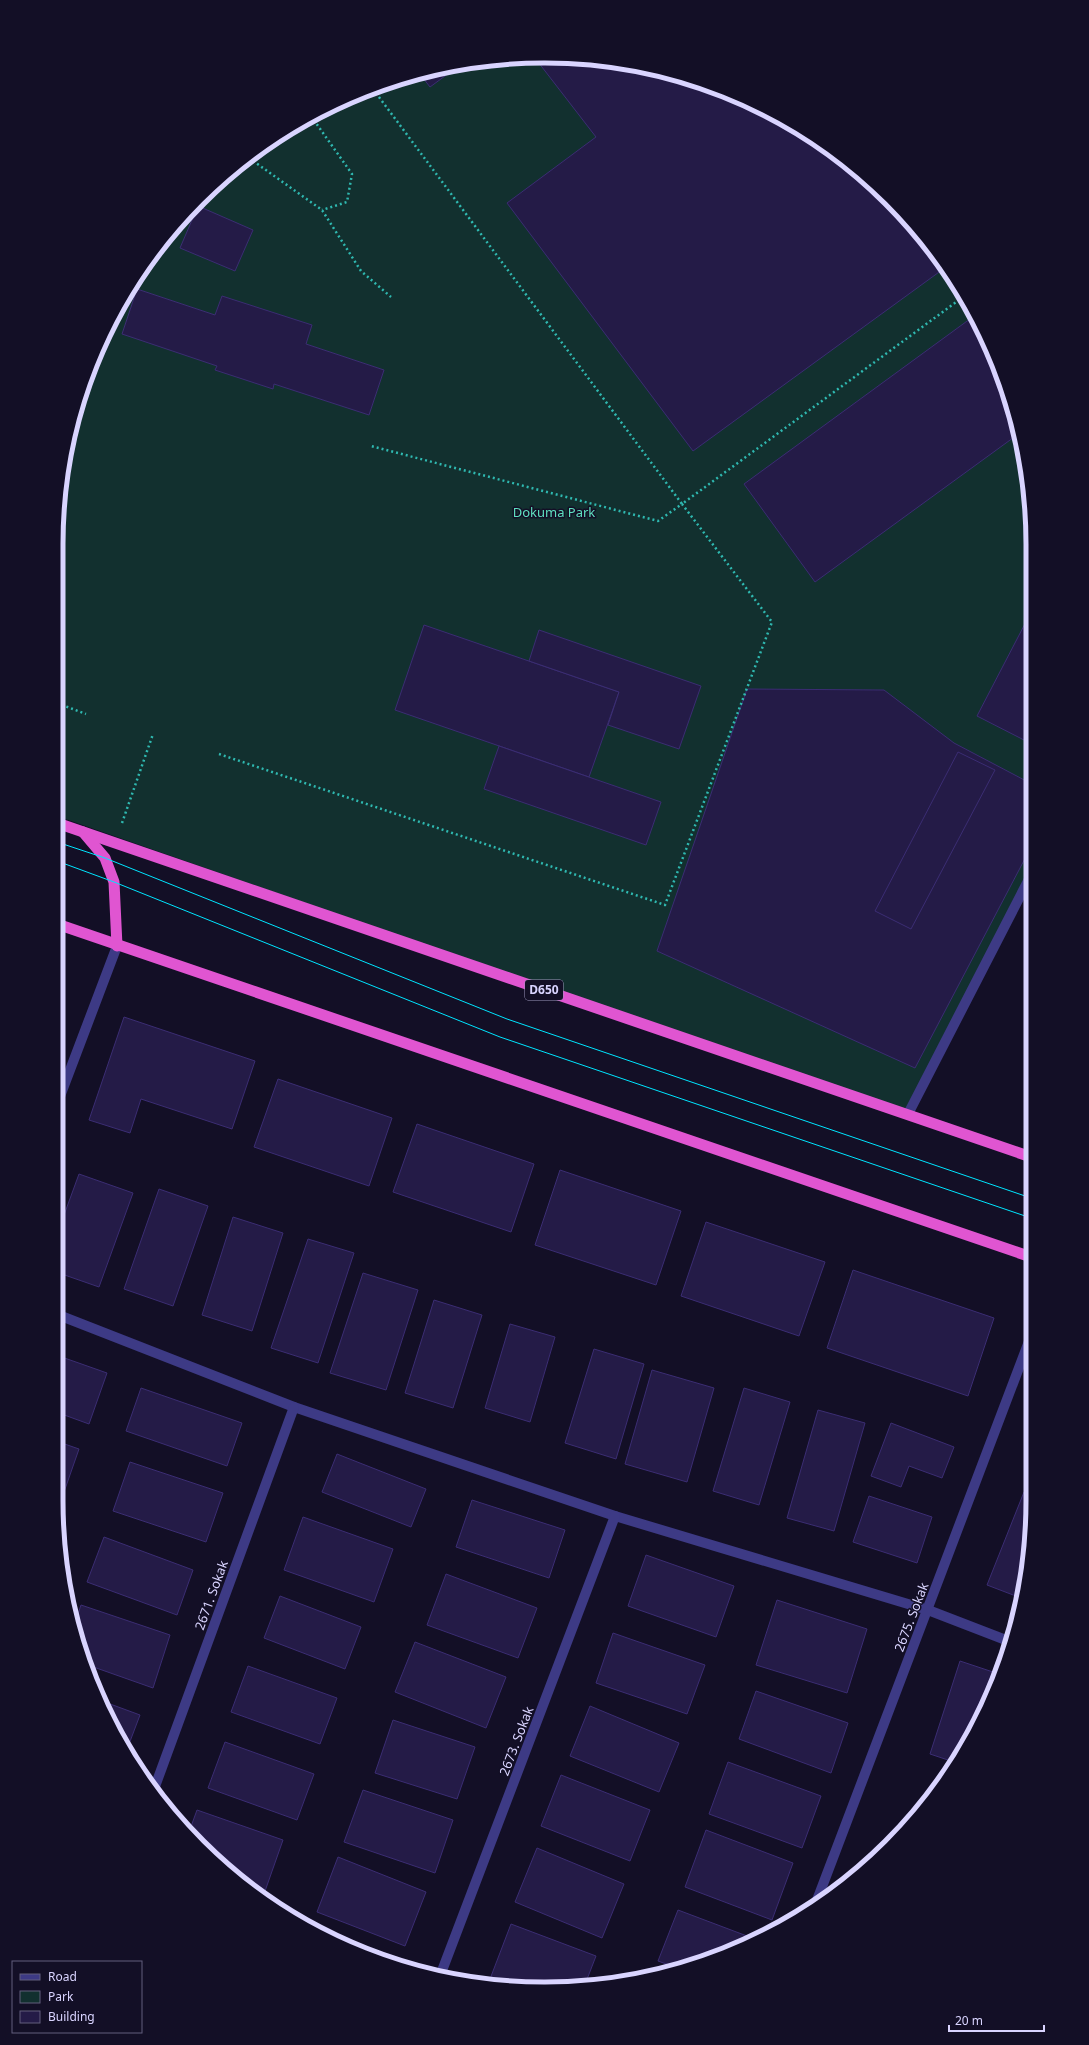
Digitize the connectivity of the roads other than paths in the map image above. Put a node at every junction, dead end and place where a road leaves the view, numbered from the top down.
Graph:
1 (63, 825) edge
2 (83, 832) junction
3 (1026, 885) edge
4 (63, 926) edge
5 (117, 946) junction
6 (63, 1089) edge
7 (908, 1114) junction
8 (1026, 1155) edge
9 (1026, 1254) edge
10 (63, 1317) edge
11 (1026, 1349) edge
12 (294, 1407) junction
13 (615, 1516) junction
14 (928, 1610) junction
15 (1005, 1640) edge
16 (156, 1784) edge
17 (818, 1896) edge
18 (442, 1971) edge

1 - 2 highway, D650
2 - 5 highway
2 - 7 highway, D650
3 - 7 street
4 - 5 highway
5 - 6 street
5 - 9 highway
7 - 8 highway, D650
10 - 12 street
11 - 14 street, 2675. Sokak
12 - 13 street
12 - 16 street, 2671. Sokak
13 - 14 street
13 - 18 street, 2673. Sokak
14 - 15 street
14 - 17 street, 2675. Sokak

